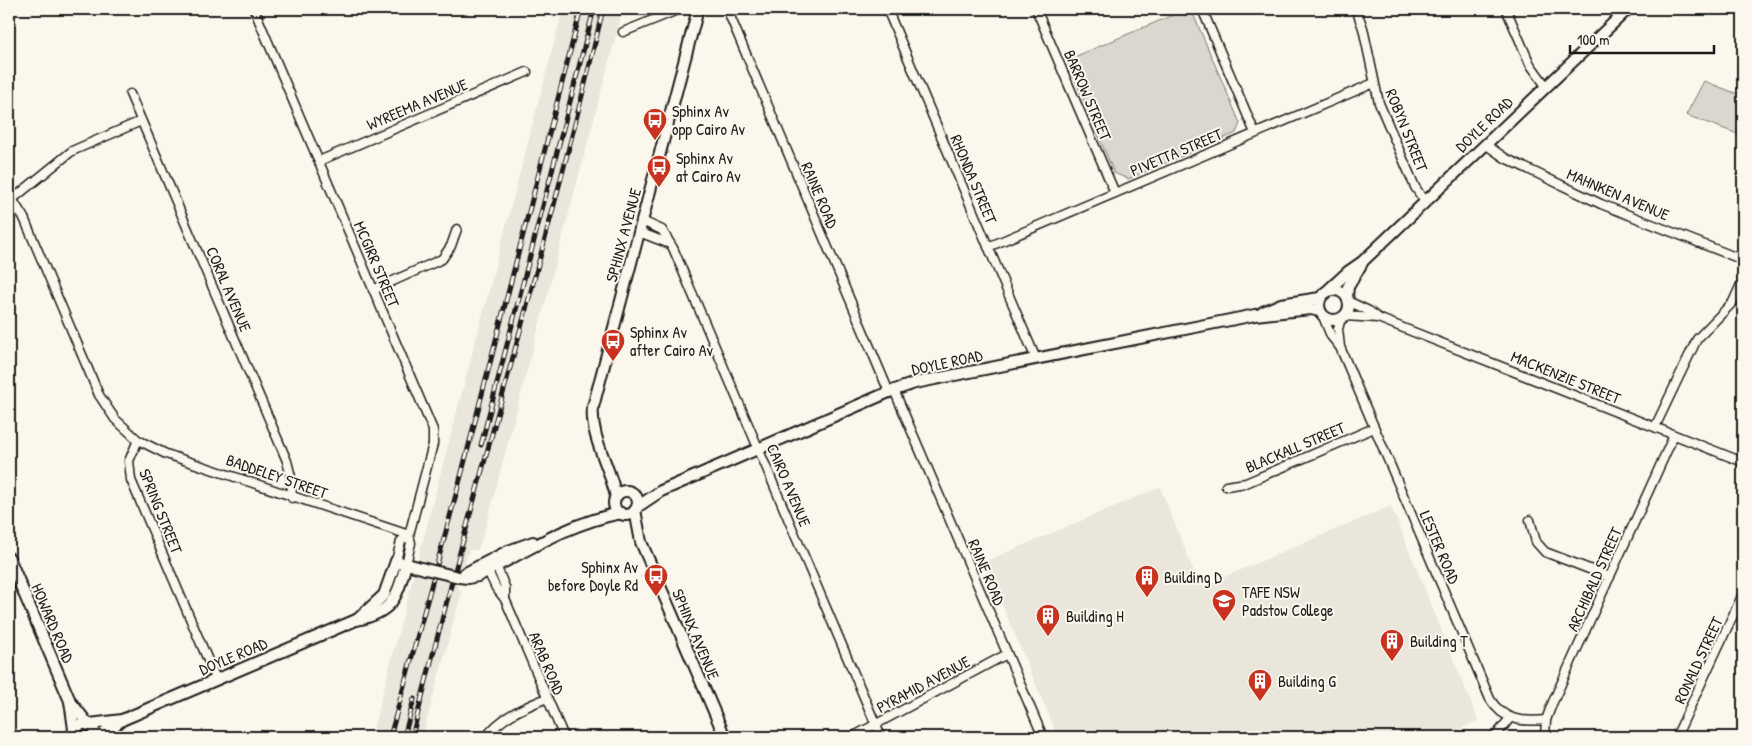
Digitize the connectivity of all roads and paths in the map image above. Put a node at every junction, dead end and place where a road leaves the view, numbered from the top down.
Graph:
1 (254, 9) edge
2 (680, 9) edge
3 (698, 9) edge
4 (726, 9) edge
5 (887, 9) edge
6 (1036, 9) edge
7 (1202, 9) edge
8 (1356, 9) edge
9 (1506, 9) edge
10 (1628, 9) edge
11 (622, 32) dead end
12 (527, 72) dead end
13 (1374, 83) junction
14 (1546, 86) junction
15 (130, 94) dead end
16 (141, 120) junction
17 (1254, 133) junction
18 (1486, 144) junction
19 (319, 161) junction
20 (1115, 193) junction
21 (10, 201) edge
22 (1425, 202) junction
23 (641, 226) junction
24 (456, 229) dead end
25 (988, 247) junction
26 (1743, 260) edge
27 (1362, 262) junction
28 (1743, 280) edge
29 (373, 290) junction
30 (1323, 295) junction
31 (1348, 299) junction
32 (1321, 313) junction
33 (1255, 315) junction
34 (1342, 317) junction
35 (1378, 318) junction
36 (1340, 347) junction
37 (1036, 359) junction
38 (891, 391) junction
39 (1655, 427) junction
40 (1374, 428) junction
41 (1674, 435) junction
42 (138, 440) junction
43 (759, 448) junction
44 (1743, 462) edge
45 (610, 468) junction
46 (1226, 486) dead end
47 (660, 491) junction
48 (632, 492) junction
49 (292, 498) junction
50 (616, 498) junction
51 (636, 509) junction
52 (621, 513) junction
53 (593, 519) junction
54 (1530, 520) dead end
55 (409, 535) junction
56 (641, 542) junction
57 (9, 558) edge
58 (401, 563) junction
59 (490, 565) junction
60 (1610, 577) junction
61 (1743, 594) edge
62 (1007, 654) junction
63 (216, 679) junction
64 (547, 698) junction
65 (70, 701) junction
66 (1510, 718) junction
67 (122, 720) junction
68 (1546, 720) junction
69 (89, 724) junction
70 (876, 724) junction
71 (71, 734) edge
72 (98, 737) edge
73 (486, 737) edge
74 (564, 737) edge
75 (724, 737) edge
76 (852, 737) edge
77 (881, 737) edge
78 (1043, 737) edge
79 (1495, 737) edge
80 (1544, 737) edge
81 (1676, 737) edge

1 - 19 street, MCGIRR STREET
2 - 11 street
3 - 23 street, SPHINX AVENUE
4 - 38 street, RAINE ROAD
5 - 25 street, RHONDA STREET
6 - 20 street, BARROW STREET
7 - 17 street
8 - 13 street, ROBYN STREET
9 - 14 street
10 - 14 street, DOYLE ROAD
12 - 19 street, WYREEMA AVENUE
13 - 17 street, PIVETTA STREET
13 - 22 street, ROBYN STREET
14 - 18 street, DOYLE ROAD
15 - 16 street, CORAL AVENUE
16 - 21 street
16 - 49 street, CORAL AVENUE
17 - 20 street, PIVETTA STREET
18 - 22 street, DOYLE ROAD
18 - 26 street, MAHNKEN AVENUE
19 - 29 street, MCGIRR STREET
20 - 25 street, PIVETTA STREET
21 - 42 street
22 - 27 street, DOYLE ROAD
23 - 43 street, CAIRO AVENUE
23 - 45 street, SPHINX AVENUE
24 - 29 street
25 - 37 street, RHONDA STREET
27 - 30 street, DOYLE ROAD
27 - 31 street, DOYLE ROAD
28 - 39 street
29 - 55 street, MCGIRR STREET
30 - 31 street
30 - 32 street
30 - 33 street, DOYLE ROAD
31 - 34 street
31 - 35 street, MACKENZIE STREET
32 - 33 street, DOYLE ROAD
32 - 34 street
32 - 36 street, LESTER ROAD
33 - 37 street, DOYLE ROAD
34 - 35 street, MACKENZIE STREET
34 - 36 street, LESTER ROAD
35 - 39 street, MACKENZIE STREET
36 - 40 street, LESTER ROAD
37 - 38 street, DOYLE ROAD
38 - 43 street, DOYLE ROAD
38 - 62 street, RAINE ROAD
39 - 41 street, MACKENZIE STREET
40 - 46 street, BLACKALL STREET
40 - 66 street, LESTER ROAD
41 - 44 street, MACKENZIE STREET
41 - 60 street, ARCHIBALD STREET
42 - 49 street, BADDELEY STREET
42 - 63 street, SPRING STREET
43 - 47 street, DOYLE ROAD
43 - 70 street, CAIRO AVENUE
45 - 48 street, SPHINX AVENUE
45 - 50 street, SPHINX AVENUE
47 - 48 street, DOYLE ROAD
47 - 51 street, DOYLE ROAD
48 - 50 street
48 - 51 street
49 - 55 street, BADDELEY STREET
50 - 52 street
50 - 53 street
51 - 52 street
51 - 56 street, SPHINX AVENUE
52 - 53 street
52 - 56 street, SPHINX AVENUE
53 - 59 street
54 - 60 street
55 - 58 street, DOYLE ROAD
56 - 75 street, SPHINX AVENUE
57 - 65 street, HOWARD ROAD
58 - 59 street, bridge
58 - 63 street, DOYLE ROAD
59 - 64 street, ARAB ROAD
60 - 68 street, ARCHIBALD STREET
61 - 81 street, RONALD STREET
62 - 70 street, PYRAMID AVENUE
62 - 78 street, RAINE ROAD
63 - 67 street, DOYLE ROAD
64 - 73 street
64 - 74 street, ARAB ROAD
65 - 69 street, HOWARD ROAD
65 - 71 street, HOWARD ROAD
66 - 68 street
66 - 79 street
67 - 69 street, DOYLE ROAD
67 - 72 street, DOYLE ROAD
68 - 80 street, ARCHIBALD STREET
69 - 71 street, DOYLE ROAD
69 - 72 street, HOWARD ROAD
70 - 76 street, PYRAMID AVENUE
70 - 77 street, CAIRO AVENUE

